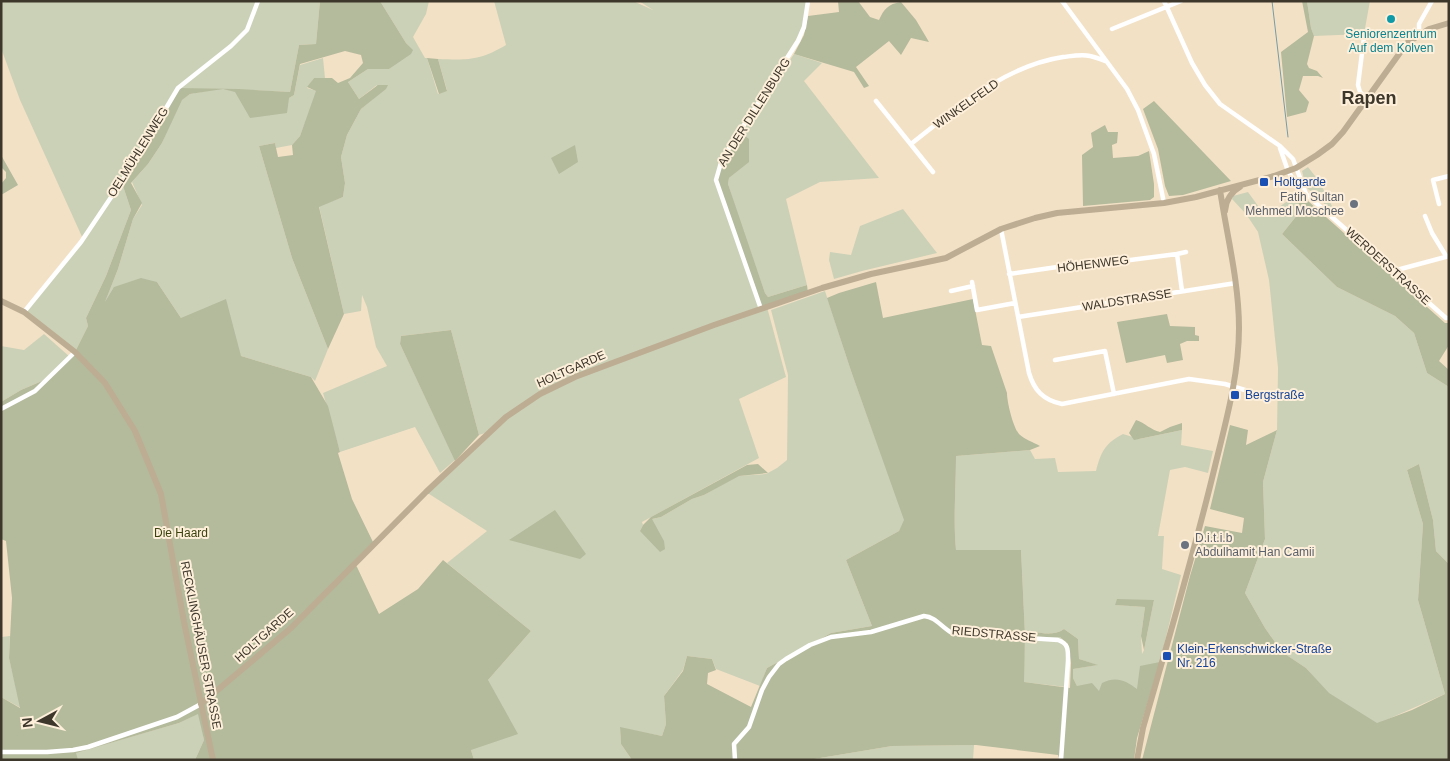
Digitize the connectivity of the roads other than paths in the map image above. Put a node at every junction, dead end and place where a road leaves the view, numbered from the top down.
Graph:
1 (258, 1) edge
2 (808, 1) edge
3 (1062, 1) edge
4 (1164, 1) edge
5 (1181, 1) edge
6 (1432, 1) edge
7 (1166, 7) junction
8 (1449, 23) edge
9 (1112, 29) dead end
10 (1418, 34) junction
11 (1364, 38) dead end
12 (1106, 61) junction
13 (1366, 98) junction
14 (876, 100) dead end
15 (911, 144) junction
16 (1280, 146) junction
17 (1296, 168) junction
18 (1288, 170) junction
19 (933, 172) dead end
20 (1449, 176) edge
21 (1248, 183) junction
22 (1222, 189) junction
23 (1306, 194) junction
24 (1164, 203) junction
25 (1226, 204) junction
26 (1440, 204) dead end
27 (1425, 216) dead end
28 (1225, 217) junction
29 (1002, 229) junction
30 (1186, 252) dead end
31 (1177, 254) junction
32 (1448, 256) edge
33 (1393, 271) junction
34 (1009, 274) junction
35 (1236, 283) junction
36 (950, 291) dead end
37 (1182, 291) junction
38 (1, 301) edge
39 (1015, 302) junction
40 (761, 309) junction
41 (24, 312) junction
42 (1018, 317) junction
43 (1449, 318) edge
44 (75, 352) junction
45 (1054, 360) dead end
46 (1234, 386) junction
47 (1114, 394) junction
48 (1268, 397) dead end
49 (1, 409) edge
50 (201, 704) junction
51 (1, 752) edge
52 (213, 760) edge
53 (735, 760) edge
54 (1061, 760) edge
55 (1136, 760) edge

1 - 41 street, OELMÜHLENWEG
2 - 40 street, AN DER DILLENBURG
3 - 12 street
4 - 7 street, WERDERSTRASSE
5 - 7 street
6 - 10 street
7 - 9 street
7 - 16 street, WERDERSTRASSE
8 - 10 street
10 - 13 street
11 - 13 street
12 - 15 street, WINKELFELD
12 - 24 street
13 - 17 street
14 - 15 street
15 - 19 street
16 - 17 street, WERDERSTRASSE
16 - 18 street, WERDERSTRASSE
17 - 18 street
17 - 23 street, WERDERSTRASSE
18 - 21 street
18 - 23 street, WERDERSTRASSE
20 - 26 street
21 - 22 street, HOLTGARDE
21 - 25 street
22 - 24 street, HOLTGARDE
22 - 25 street
22 - 28 street
23 - 33 street, WERDERSTRASSE
24 - 29 street, HOLTGARDE
25 - 28 street
27 - 32 street
28 - 35 street
29 - 34 street
29 - 40 street, HOLTGARDE
30 - 31 street, HÖHENWEG
31 - 34 street, HÖHENWEG
31 - 37 street
32 - 33 street
33 - 43 street, WERDERSTRASSE
34 - 39 street
35 - 37 street, WALDSTRASSE
35 - 46 street
36 - 39 street
37 - 42 street, WALDSTRASSE
38 - 41 street, RECKLINGHÄUSER STRASSE
39 - 42 street
40 - 50 street, HOLTGARDE
41 - 44 street, RECKLINGHÄUSER STRASSE
42 - 47 street
44 - 49 street
44 - 50 street, RECKLINGHÄUSER STRASSE
45 - 47 street
46 - 47 street
46 - 48 street
46 - 55 street
50 - 51 street, HOLTGARDE
50 - 52 street, RECKLINGHÄUSER STRASSE
53 - 54 street, RIEDSTRASSE

